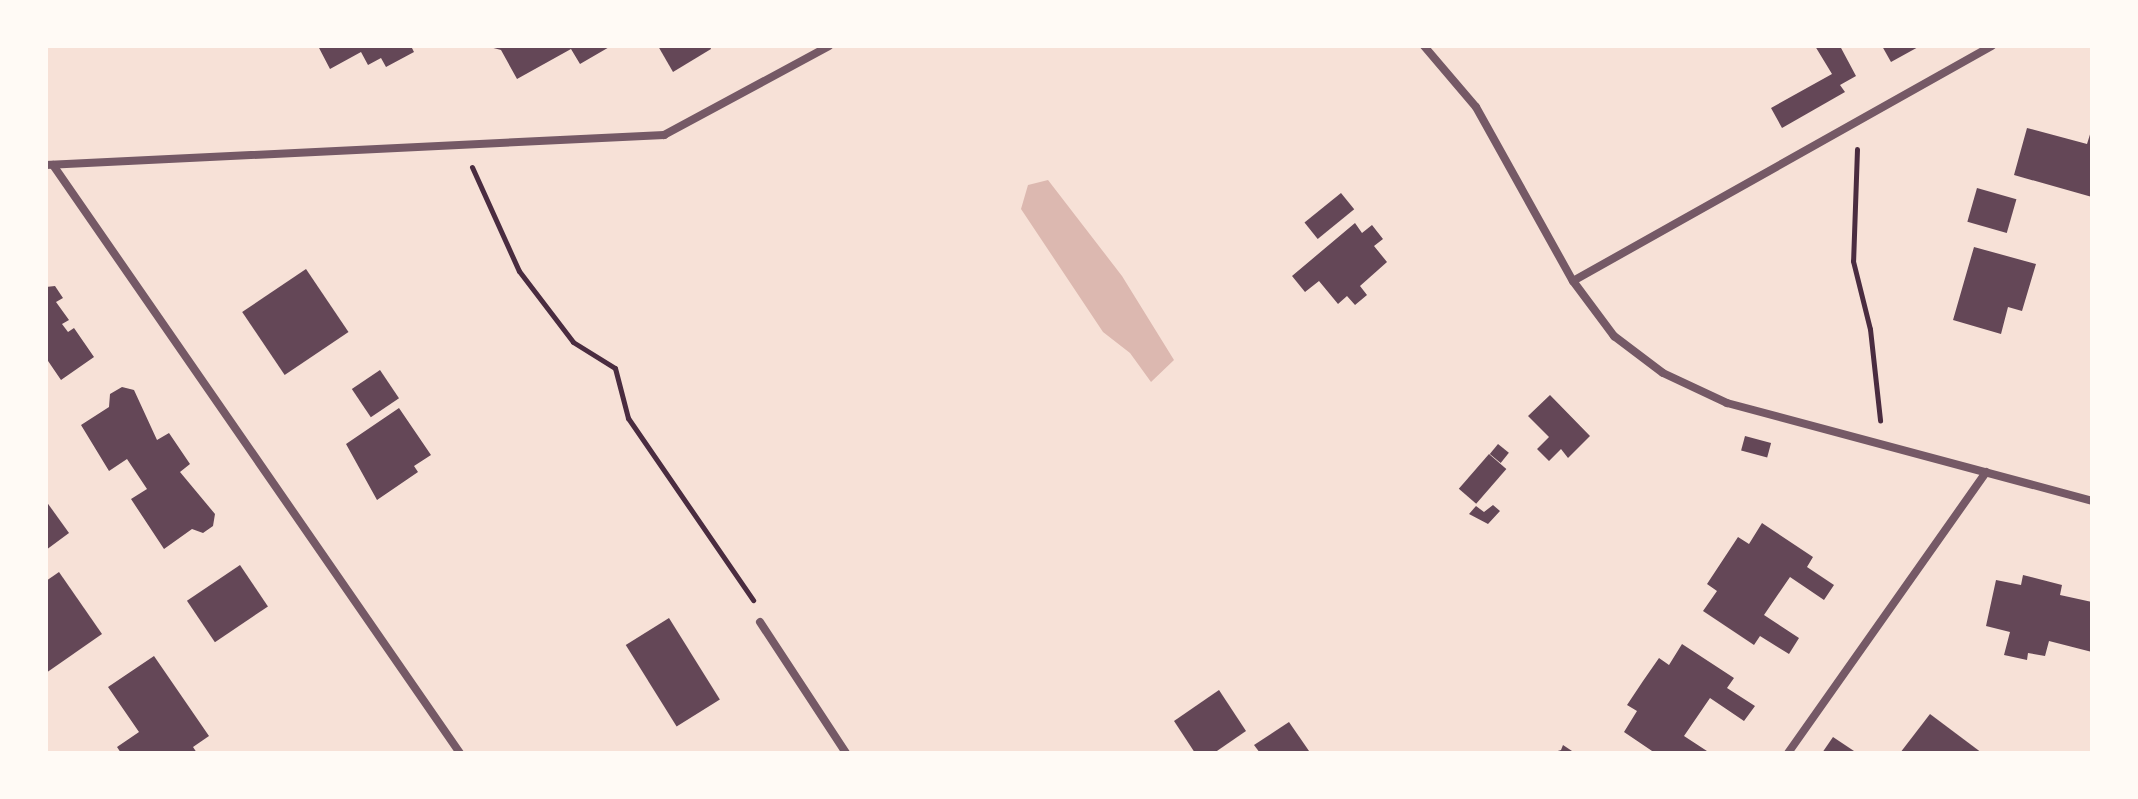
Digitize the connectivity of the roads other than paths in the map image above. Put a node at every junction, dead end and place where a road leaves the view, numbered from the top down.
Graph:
1 (829, 46) edge
2 (1424, 46) edge
3 (1992, 46) edge
4 (49, 165) edge
5 (1573, 281) junction
6 (1986, 472) junction
7 (2092, 501) edge
8 (762, 624) road end
9 (460, 753) edge
10 (846, 753) edge
11 (1788, 753) edge

1 - 4 street
2 - 5 street
3 - 5 street
4 - 9 street
5 - 6 street
6 - 7 street
6 - 11 street
8 - 10 street

